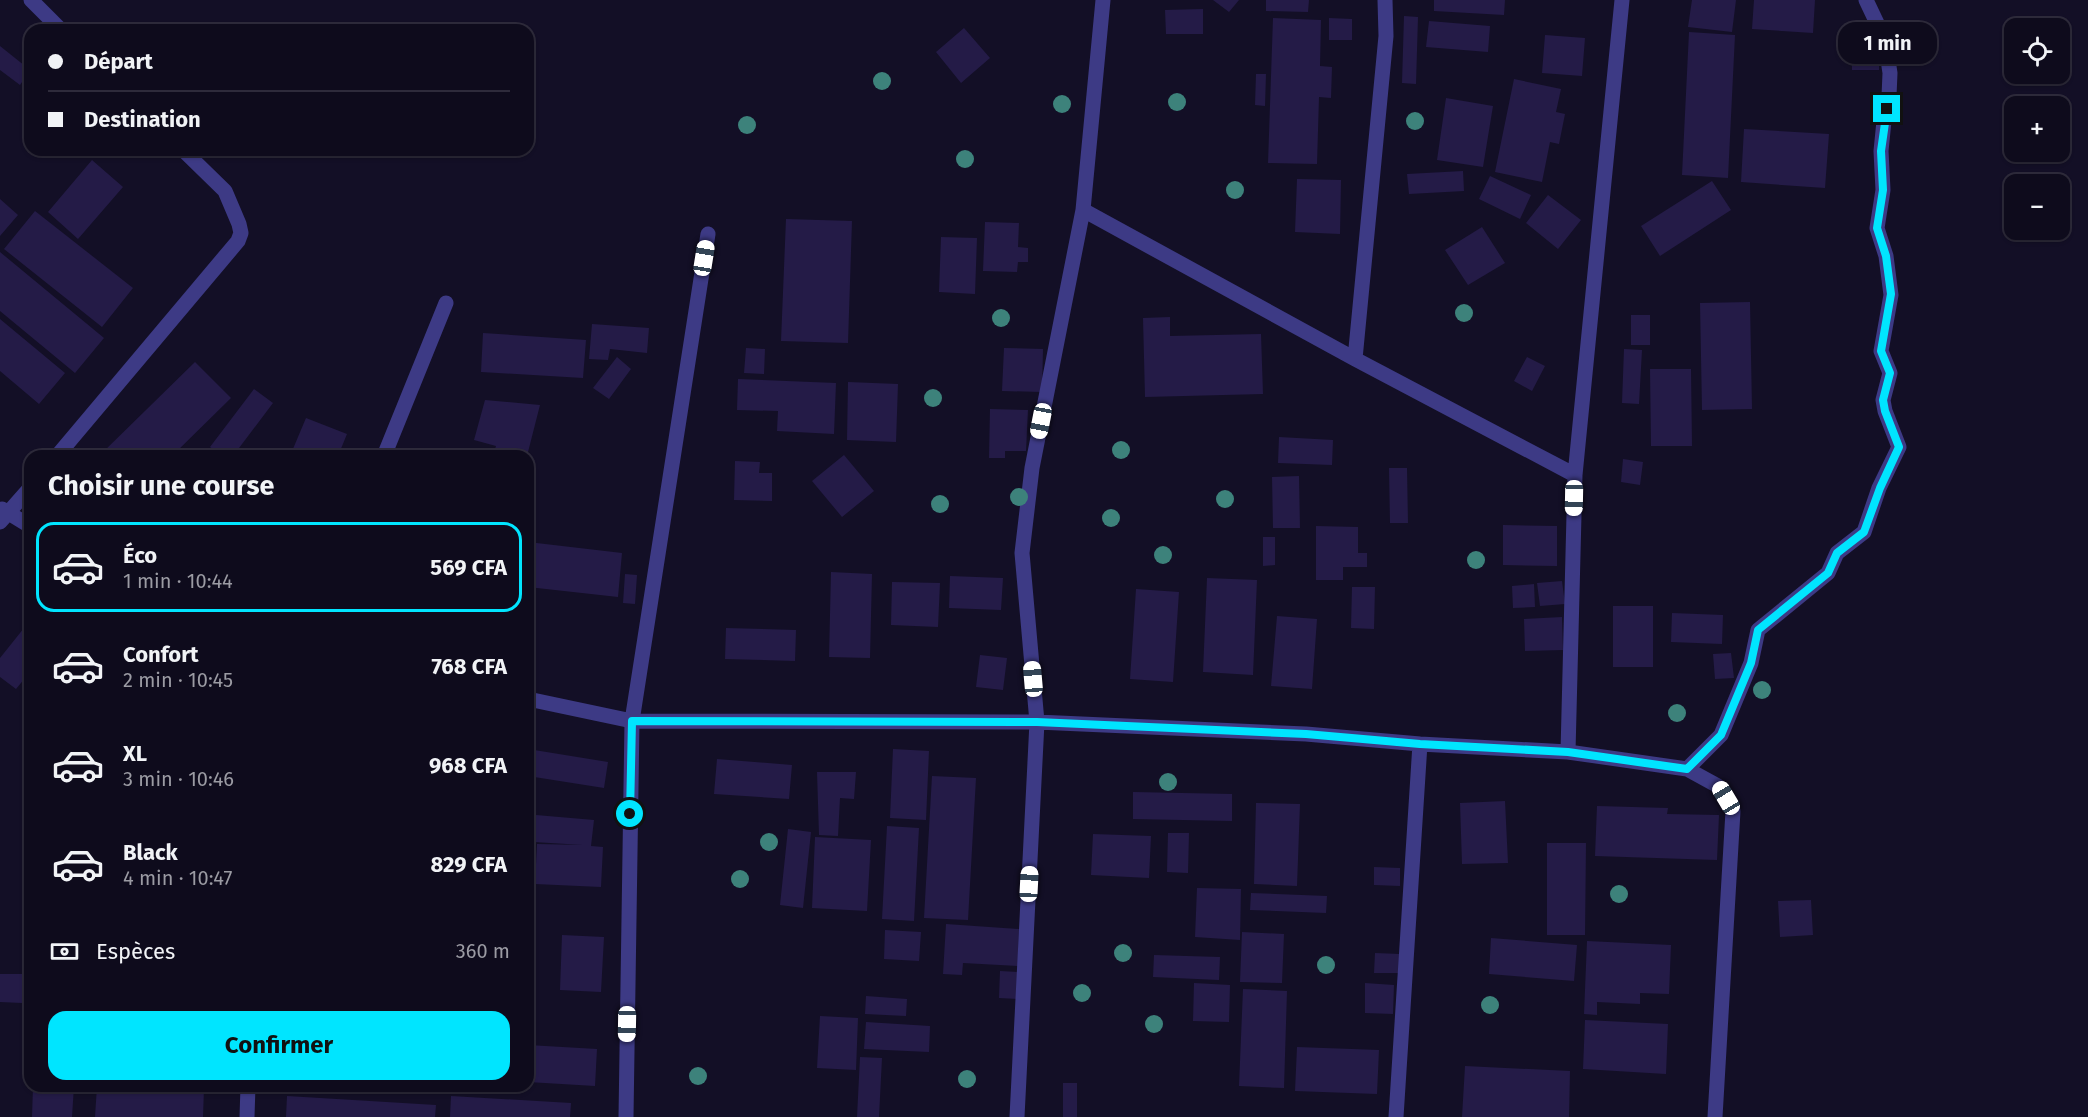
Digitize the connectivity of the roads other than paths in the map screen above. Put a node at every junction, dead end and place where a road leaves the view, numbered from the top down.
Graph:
1 (31, 0) edge
2 (1103, 0) edge
3 (1385, 0) edge
4 (1622, 0) edge
5 (1866, 0) edge
6 (56, 24) edge
7 (189, 156) edge
8 (1083, 210) junction
9 (708, 234) dead end
10 (446, 303) dead end
11 (1355, 359) junction
12 (62, 450) edge
13 (386, 450) edge
14 (1575, 476) junction
15 (24, 494) edge
16 (3, 514) edge
17 (24, 523) edge
18 (534, 700) edge
19 (632, 721) junction
20 (1037, 722) junction
21 (1420, 744) junction
22 (1568, 752) junction
23 (1687, 769) junction
24 (248, 1092) edge
25 (247, 1117) edge
26 (626, 1117) edge
27 (1017, 1117) edge
28 (1396, 1117) edge
29 (1715, 1117) edge

1 - 6 street
2 - 8 street
3 - 11 street
4 - 14 street
5 - 23 street
7 - 12 street
8 - 11 street
8 - 20 street
9 - 19 street
10 - 13 street
11 - 14 street
14 - 22 street
15 - 16 street
16 - 17 street
18 - 19 street
19 - 20 street
19 - 26 street
20 - 21 street
20 - 27 street
21 - 22 street
21 - 28 street
22 - 23 street
23 - 29 street
24 - 25 street

